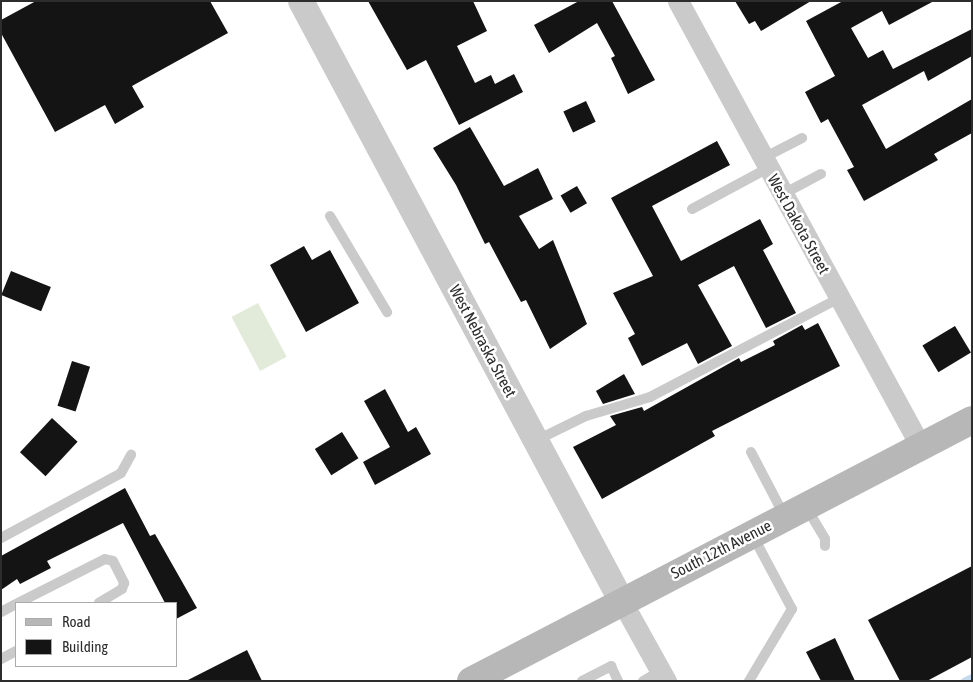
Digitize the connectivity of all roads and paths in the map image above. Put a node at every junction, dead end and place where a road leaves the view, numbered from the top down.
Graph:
1 (301, 1) edge
2 (678, 1) edge
3 (802, 138) dead end
4 (766, 163) junction
5 (821, 174) dead end
6 (783, 194) junction
7 (692, 209) dead end
8 (330, 216) dead end
9 (839, 298) junction
10 (388, 312) dead end
11 (972, 420) edge
12 (536, 440) junction
13 (921, 447) junction
14 (751, 452) dead end
15 (131, 455) dead end
16 (795, 512) junction
17 (752, 533) junction
18 (1, 538) edge
19 (825, 546) dead end
20 (621, 600) junction
21 (21, 602) edge
22 (101, 602) edge
23 (15, 605) edge
24 (1, 612) edge
25 (15, 652) edge
26 (1, 660) edge
27 (656, 678) edge
28 (470, 681) edge
29 (582, 681) edge
30 (618, 681) edge
31 (749, 681) edge

1 - 12 street, West Nebraska Street
2 - 4 street, West Dakota Street
3 - 4 lane
4 - 6 street, West Dakota Street
4 - 7 lane
5 - 6 lane
6 - 9 street, West Dakota Street
8 - 10 lane
9 - 12 lane
9 - 13 street, West Dakota Street
11 - 13 main road, South 12th Avenue
12 - 20 street, West Nebraska Street
13 - 16 main road, South 12th Avenue
14 - 16 lane
15 - 18 lane
16 - 17 main road, South 12th Avenue
16 - 19 lane
17 - 20 main road, South 12th Avenue
17 - 31 lane
20 - 27 street, West Nebraska Street
20 - 28 main road, South 12th Avenue
21 - 22 lane
23 - 24 lane
25 - 26 lane
29 - 30 lane

